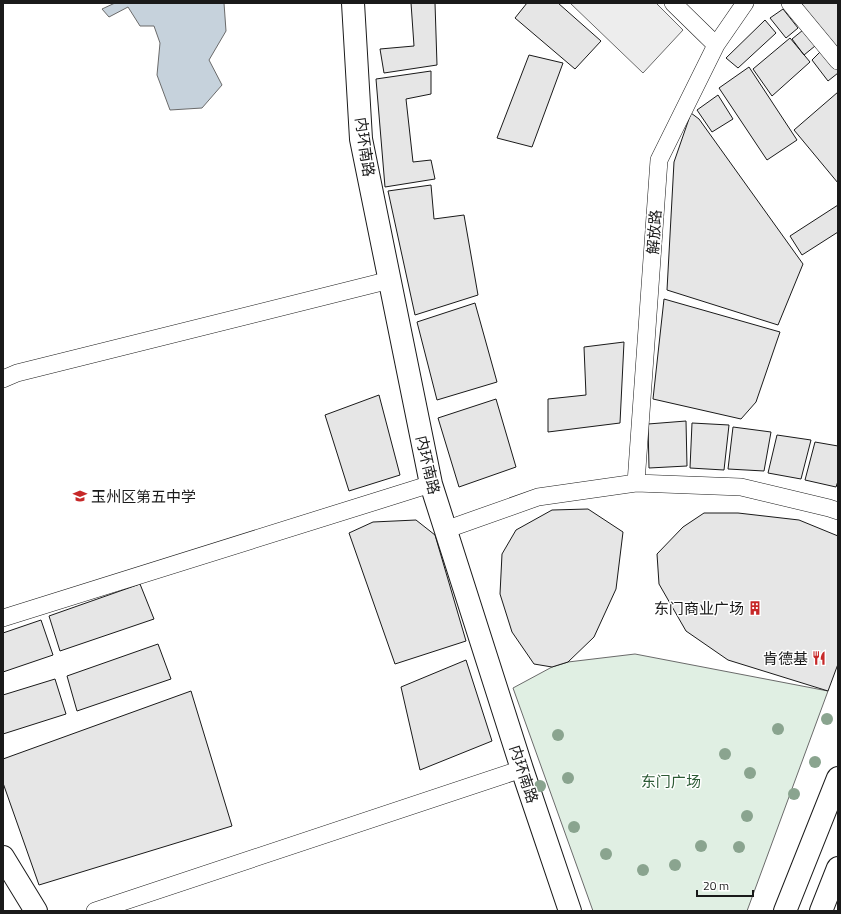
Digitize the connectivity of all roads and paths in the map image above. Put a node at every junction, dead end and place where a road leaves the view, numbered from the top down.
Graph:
1 (353, 3) edge
2 (673, 3) edge
3 (745, 3) edge
4 (790, 3) edge
5 (716, 44) junction
6 (838, 61) edge
7 (390, 280) junction
8 (3, 379) edge
9 (636, 483) junction
10 (431, 484) junction
11 (838, 511) edge
12 (445, 530) junction
13 (3, 618) edge
14 (522, 769) junction
15 (838, 778) edge
16 (3, 857) edge
17 (838, 868) edge
18 (36, 911) edge
19 (95, 911) edge
20 (570, 911) edge
21 (785, 911) edge
22 (821, 911) edge

1 - 7 main road, 内环南路
2 - 5 street
3 - 5 street, 解放路
4 - 6 street
5 - 9 street, 解放路
7 - 8 street
7 - 10 main road, 内环南路
9 - 11 street
9 - 12 street
10 - 12 main road, 内环南路
10 - 13 street
12 - 14 main road, 内环南路
14 - 19 street
14 - 20 main road, 内环南路
15 - 21 main road
16 - 18 main road
17 - 22 main road

